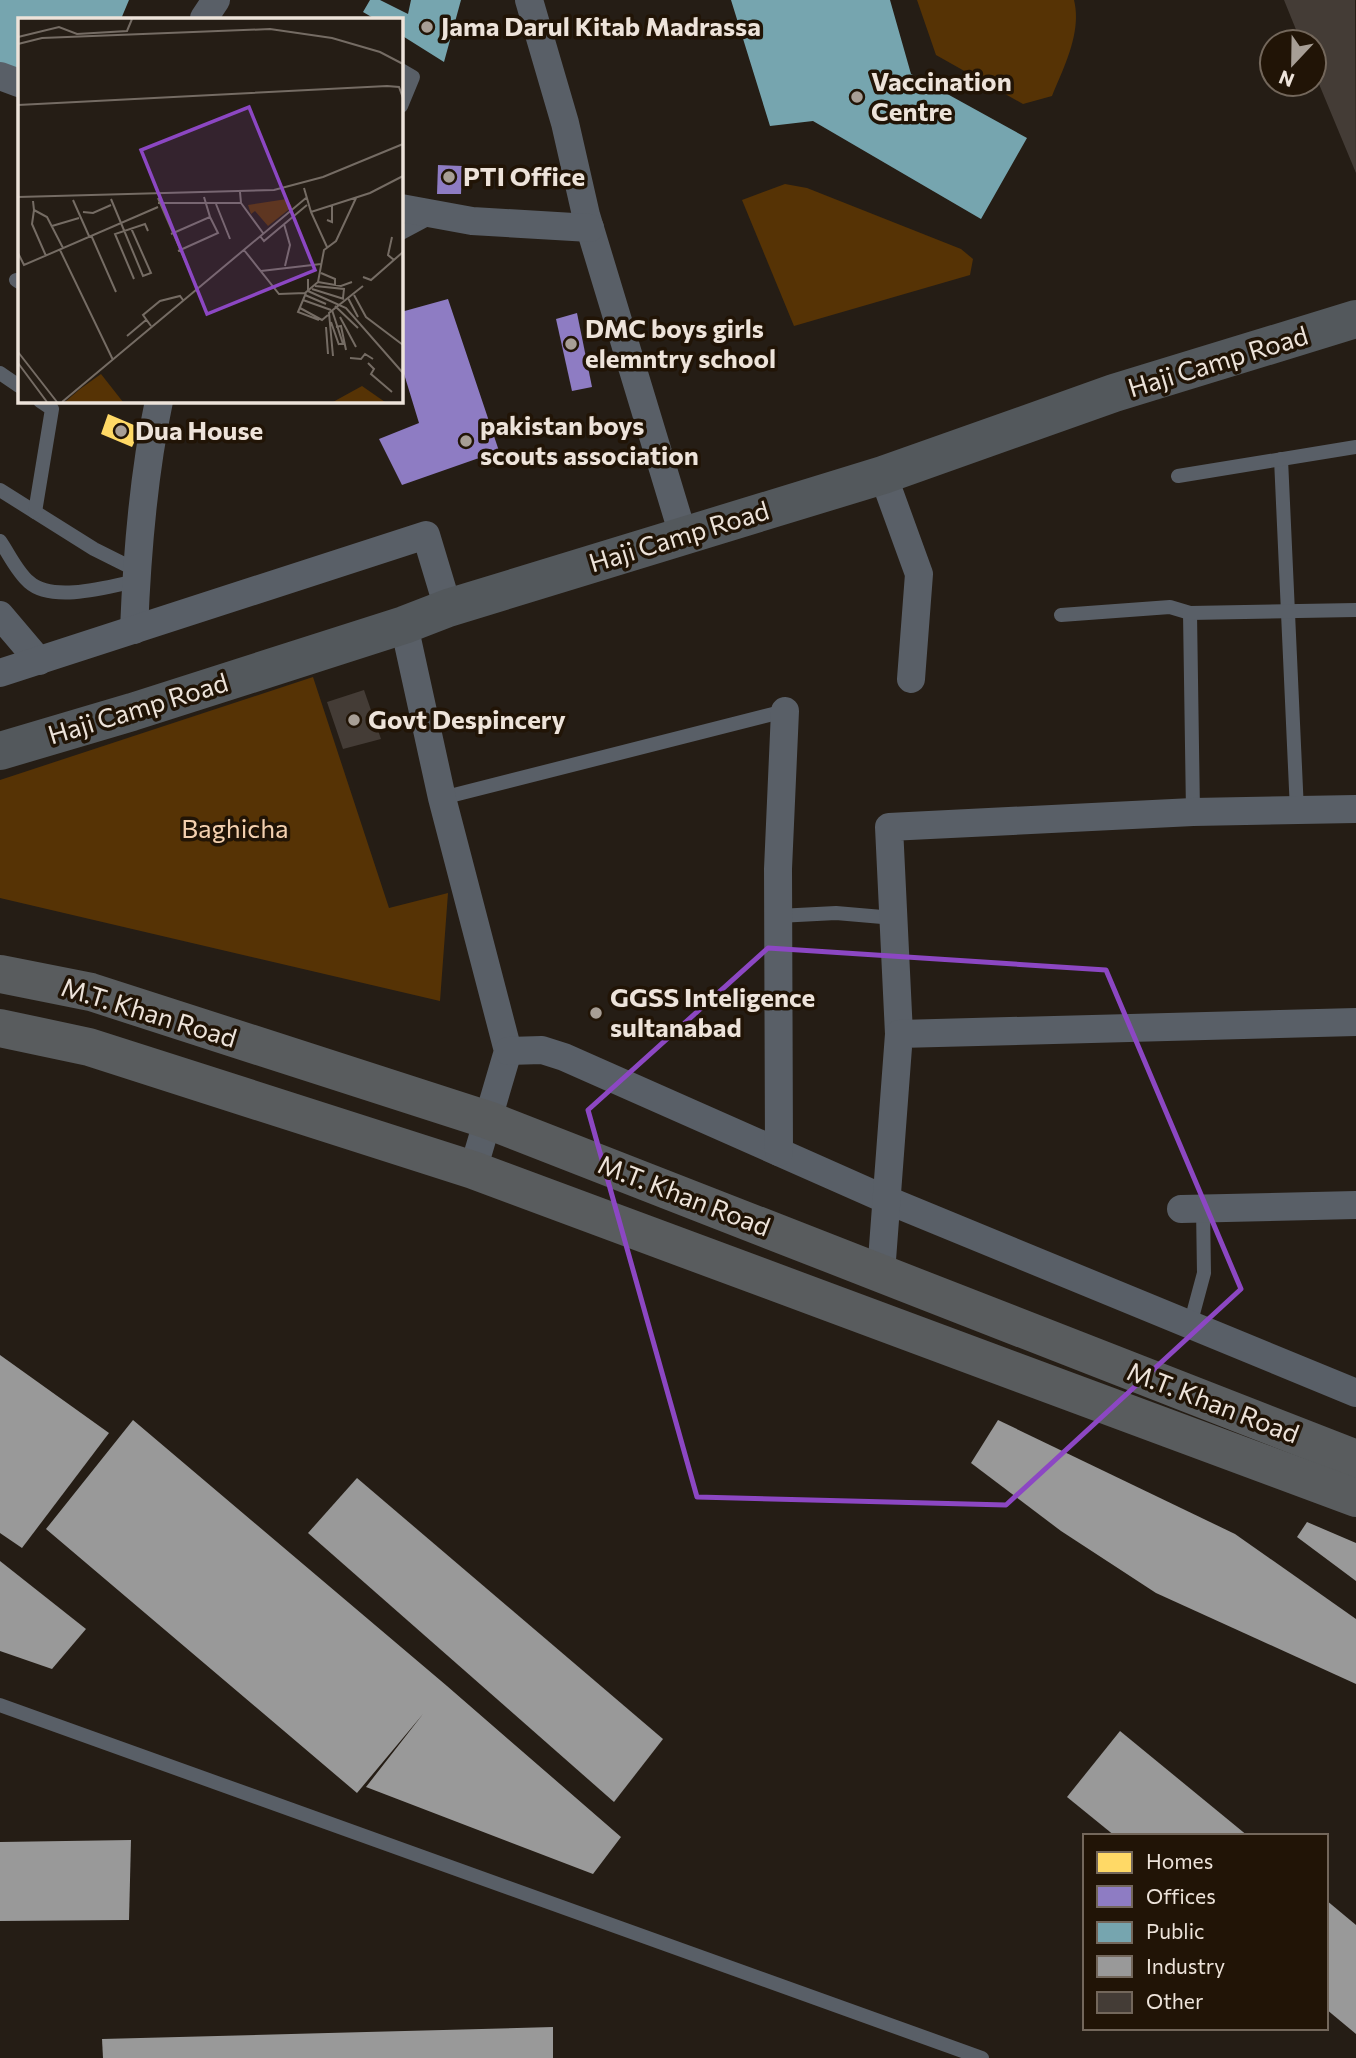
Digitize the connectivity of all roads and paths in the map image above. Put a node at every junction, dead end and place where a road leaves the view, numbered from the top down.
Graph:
1 (528, 0) edge
2 (402, 71) edge
3 (402, 104) edge
4 (402, 208) edge
5 (436, 215) junction
6 (590, 228) junction
7 (402, 232) edge
8 (1355, 326) edge
9 (0, 373) edge
10 (18, 385) edge
11 (159, 402) edge
12 (52, 403) edge
13 (1356, 447) edge
14 (1281, 459) junction
15 (883, 475) junction
16 (1178, 476) dead end
17 (0, 491) edge
18 (35, 512) junction
19 (684, 535) junction
20 (0, 541) edge
21 (136, 576) junction
22 (448, 608) junction
23 (1356, 610) edge
24 (1288, 612) junction
25 (1190, 614) junction
26 (0, 615) edge
27 (1061, 615) dead end
28 (404, 625) junction
29 (134, 630) junction
30 (39, 660) junction
31 (0, 673) edge
32 (911, 679) dead end
33 (785, 711) joint
34 (0, 751) edge
35 (442, 798) junction
36 (1356, 809) edge
37 (1297, 811) junction
38 (1193, 812) junction
39 (778, 916) junction
40 (894, 918) junction
41 (0, 974) edge
42 (1356, 1022) edge
43 (0, 1028) edge
44 (899, 1034) junction
45 (508, 1051) junction
46 (488, 1120) junction
47 (779, 1152) junction
48 (473, 1170) junction
49 (887, 1200) junction
50 (1356, 1205) edge
51 (1192, 1208) joint
52 (881, 1273) junction
53 (1190, 1325) junction
54 (1356, 1393) edge
55 (1356, 1459) edge
56 (1356, 1498) edge
57 (0, 1706) edge
58 (982, 2058) edge

1 - 6 street
2 - 3 lane
4 - 5 street
5 - 6 street
5 - 7 lane
6 - 19 street
8 - 15 street, Haji Camp Road
9 - 10 lane
11 - 21 street
12 - 18 lane
13 - 14 lane
14 - 16 lane
14 - 24 lane
15 - 19 street, Haji Camp Road
15 - 32 street
17 - 18 lane
18 - 21 lane
19 - 22 street, Haji Camp Road
20 - 21 lane
21 - 29 street
22 - 28 street, Haji Camp Road
22 - 29 street
23 - 24 lane
24 - 25 lane
24 - 37 lane
25 - 27 lane
25 - 38 lane
26 - 30 street
28 - 34 street, Haji Camp Road
28 - 35 street
29 - 30 street
30 - 31 street
33 - 35 lane
33 - 39 street
35 - 45 street
36 - 37 street
37 - 38 street
38 - 40 street
39 - 40 lane
39 - 47 street
40 - 44 street
41 - 46 highway, M.T. Khan Road
42 - 44 street
43 - 48 highway, M.T. Khan Road
44 - 49 street
45 - 46 street
45 - 47 street
46 - 48 street
46 - 52 highway, M.T. Khan Road
47 - 49 street
48 - 56 highway, M.T. Khan Road
49 - 52 street
49 - 53 street
50 - 51 street
51 - 53 lane
52 - 55 highway, M.T. Khan Road
53 - 54 street
57 - 58 lane

